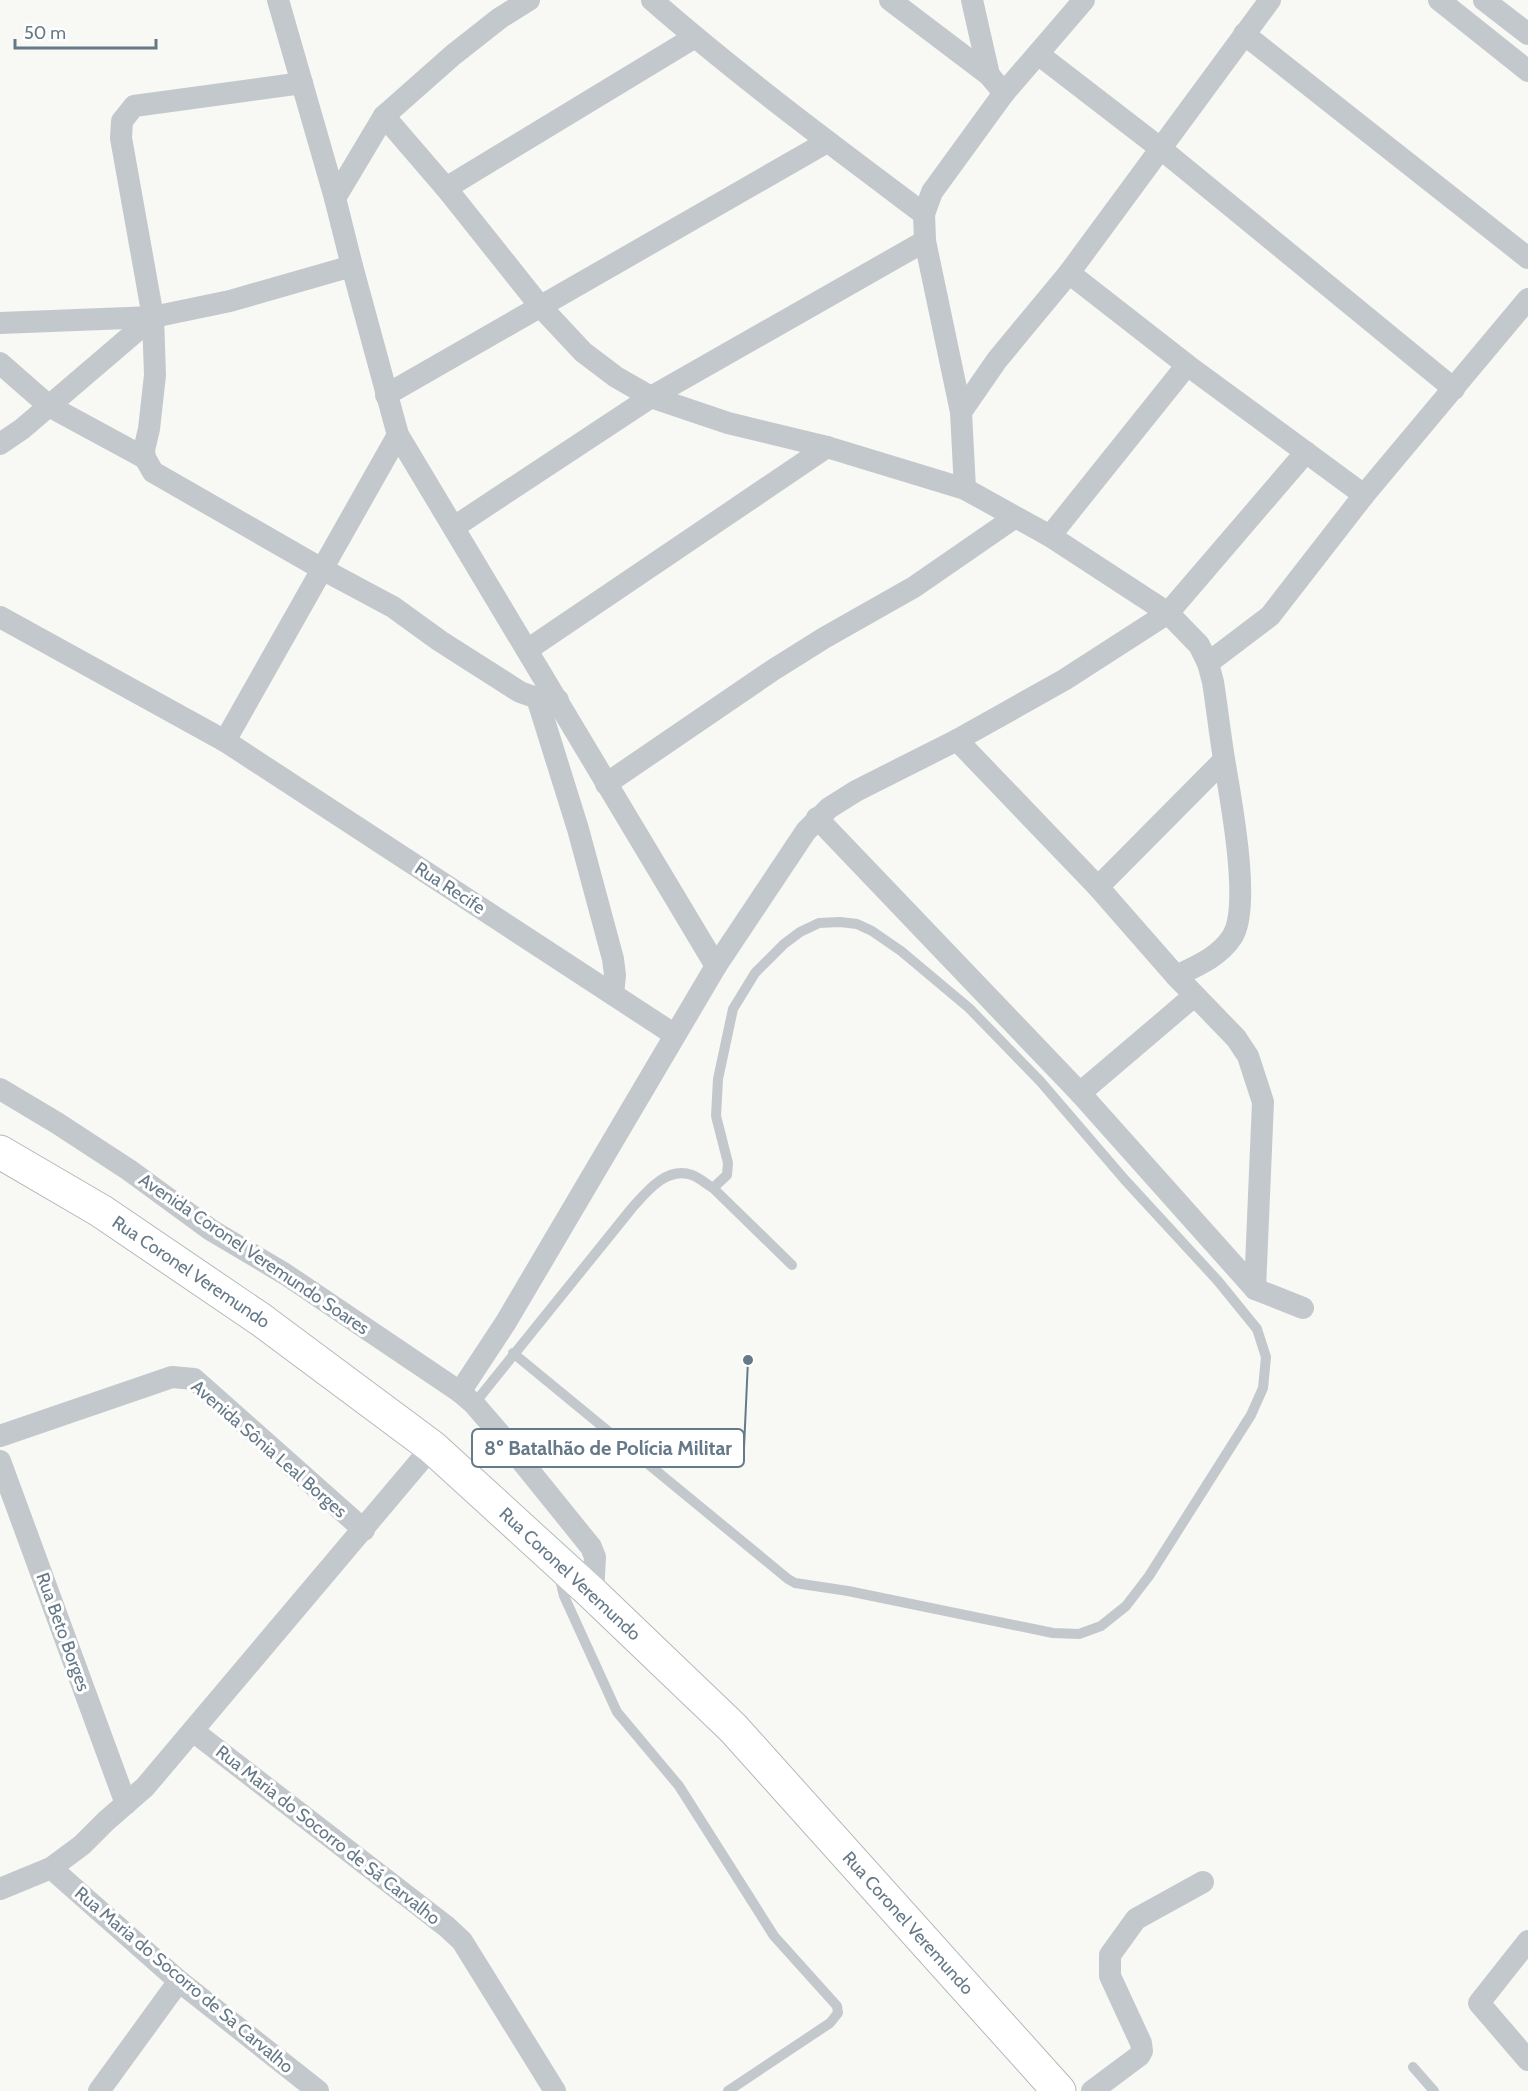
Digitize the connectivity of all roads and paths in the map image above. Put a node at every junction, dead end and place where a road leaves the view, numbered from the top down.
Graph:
1 (278, 0) edge
2 (529, 0) edge
3 (652, 0) edge
4 (890, 0) edge
5 (972, 0) edge
6 (1084, 0) edge
7 (1270, 0) edge
8 (1439, 0) edge
9 (1484, 0) edge
10 (1244, 34) junction
11 (1528, 34) edge
12 (694, 37) junction
13 (1038, 54) junction
14 (1528, 71) edge
15 (989, 75) junction
16 (302, 83) junction
17 (1004, 93) junction
18 (384, 116) junction
19 (827, 142) junction
20 (1160, 148) junction
21 (446, 188) junction
22 (335, 198) junction
23 (924, 214) junction
24 (925, 241) junction
25 (1528, 258) edge
26 (352, 266) junction
27 (1069, 273) junction
28 (1528, 299) edge
29 (540, 306) junction
30 (153, 317) junction
31 (0, 323) edge
32 (0, 363) edge
33 (1187, 365) junction
34 (1454, 389) junction
35 (386, 394) junction
36 (651, 397) junction
37 (49, 406) junction
38 (961, 412) junction
39 (398, 435) junction
40 (0, 444) edge
41 (827, 447) junction
42 (1306, 452) junction
43 (145, 458) junction
44 (965, 489) junction
45 (1364, 495) junction
46 (1014, 518) junction
47 (454, 526) junction
48 (1050, 536) junction
49 (322, 569) junction
50 (1168, 613) junction
51 (2, 621) edge
52 (527, 650) junction
53 (1208, 663) junction
54 (548, 699) junction
55 (957, 740) junction
56 (225, 741) junction
57 (1224, 760) junction
58 (606, 784) junction
59 (817, 818) junction
60 (1098, 887) junction
61 (716, 966) junction
62 (1176, 976) junction
63 (613, 994) junction
64 (1194, 996) junction
65 (675, 1035) junction
66 (0, 1089) edge
67 (1080, 1093) junction
68 (0, 1152) edge
69 (713, 1188) junction
70 (792, 1265) dead end
71 (1255, 1288) junction
72 (1304, 1308) dead end
73 (513, 1353) junction
74 (467, 1398) junction
75 (0, 1436) edge
76 (432, 1447) junction
77 (0, 1461) edge
78 (364, 1530) junction
79 (556, 1560) junction
80 (593, 1594) junction
81 (193, 1731) junction
82 (126, 1804) junction
83 (51, 1868) junction
84 (1203, 1882) dead end
85 (0, 1889) edge
86 (1528, 1941) edge
87 (179, 1981) junction
88 (1528, 2060) edge
89 (1413, 2067) dead end
90 (99, 2091) edge
91 (318, 2091) edge
92 (555, 2091) edge
93 (728, 2091) edge
94 (1059, 2091) edge
95 (1092, 2091) edge
96 (1434, 2091) edge

1 - 16 street
2 - 18 street
3 - 12 street
4 - 15 street
5 - 15 street
6 - 13 street
7 - 10 street
8 - 14 street
9 - 11 street
10 - 20 street
10 - 25 street
12 - 19 street
12 - 21 street
13 - 17 street
13 - 20 street
15 - 17 street
16 - 22 street
16 - 30 street
17 - 23 street
18 - 21 street
18 - 22 street
19 - 23 street
19 - 29 street
20 - 27 street
20 - 34 street
21 - 29 street
22 - 26 street
23 - 24 street
24 - 36 street
24 - 38 street
26 - 30 street
26 - 35 street
27 - 33 street
27 - 38 street
28 - 34 street
29 - 35 street
29 - 36 street
30 - 31 street
30 - 37 street
30 - 43 street
32 - 37 street
33 - 42 street
33 - 48 street
34 - 45 street
35 - 39 street
36 - 41 street
36 - 47 street
37 - 40 street
37 - 43 street
38 - 44 street
39 - 47 street
39 - 49 street
41 - 44 street
41 - 52 street
42 - 45 street
42 - 50 street
43 - 49 street
44 - 46 street
45 - 53 street
46 - 48 street
46 - 58 street
47 - 52 street
48 - 50 street
49 - 54 street
49 - 56 street
50 - 53 street
50 - 55 street
51 - 56 street, Rua Recife
52 - 54 street
53 - 57 street
54 - 58 street
54 - 63 street
55 - 59 street
55 - 60 street
56 - 63 street, Rua Recife
57 - 60 street
57 - 62 street
58 - 61 street
59 - 61 street
59 - 67 street
60 - 62 street
61 - 65 street
62 - 64 street
63 - 65 street, Rua Recife
64 - 67 street
64 - 71 street
65 - 74 street
66 - 74 street, Avenida Coronel Veremundo Soares
67 - 71 street
68 - 76 highway, Rua Coronel Veremundo
69 - 70 lane
69 - 73 lane
69 - 73 lane
71 - 72 street
73 - 74 lane
74 - 80 street, Avenida Coronel Veremundo Soares
75 - 78 street, Avenida Sônia Leal Borges
76 - 78 street
76 - 79 highway, Rua Coronel Veremundo
77 - 82 street, Rua Beto Borges
78 - 81 street
79 - 80 highway, Rua Coronel Veremundo
79 - 93 lane
80 - 94 highway, Rua Coronel Veremundo
81 - 82 street
81 - 92 street, Rua Maria do Socorro de Sá Carvalho
82 - 83 street
83 - 85 street
83 - 87 street, Rua Maria do Socorro de Sa Carvalho
84 - 95 street
86 - 88 street
87 - 90 street
87 - 91 street, Rua Maria do Socorro de Sa Carvalho
89 - 96 lane

